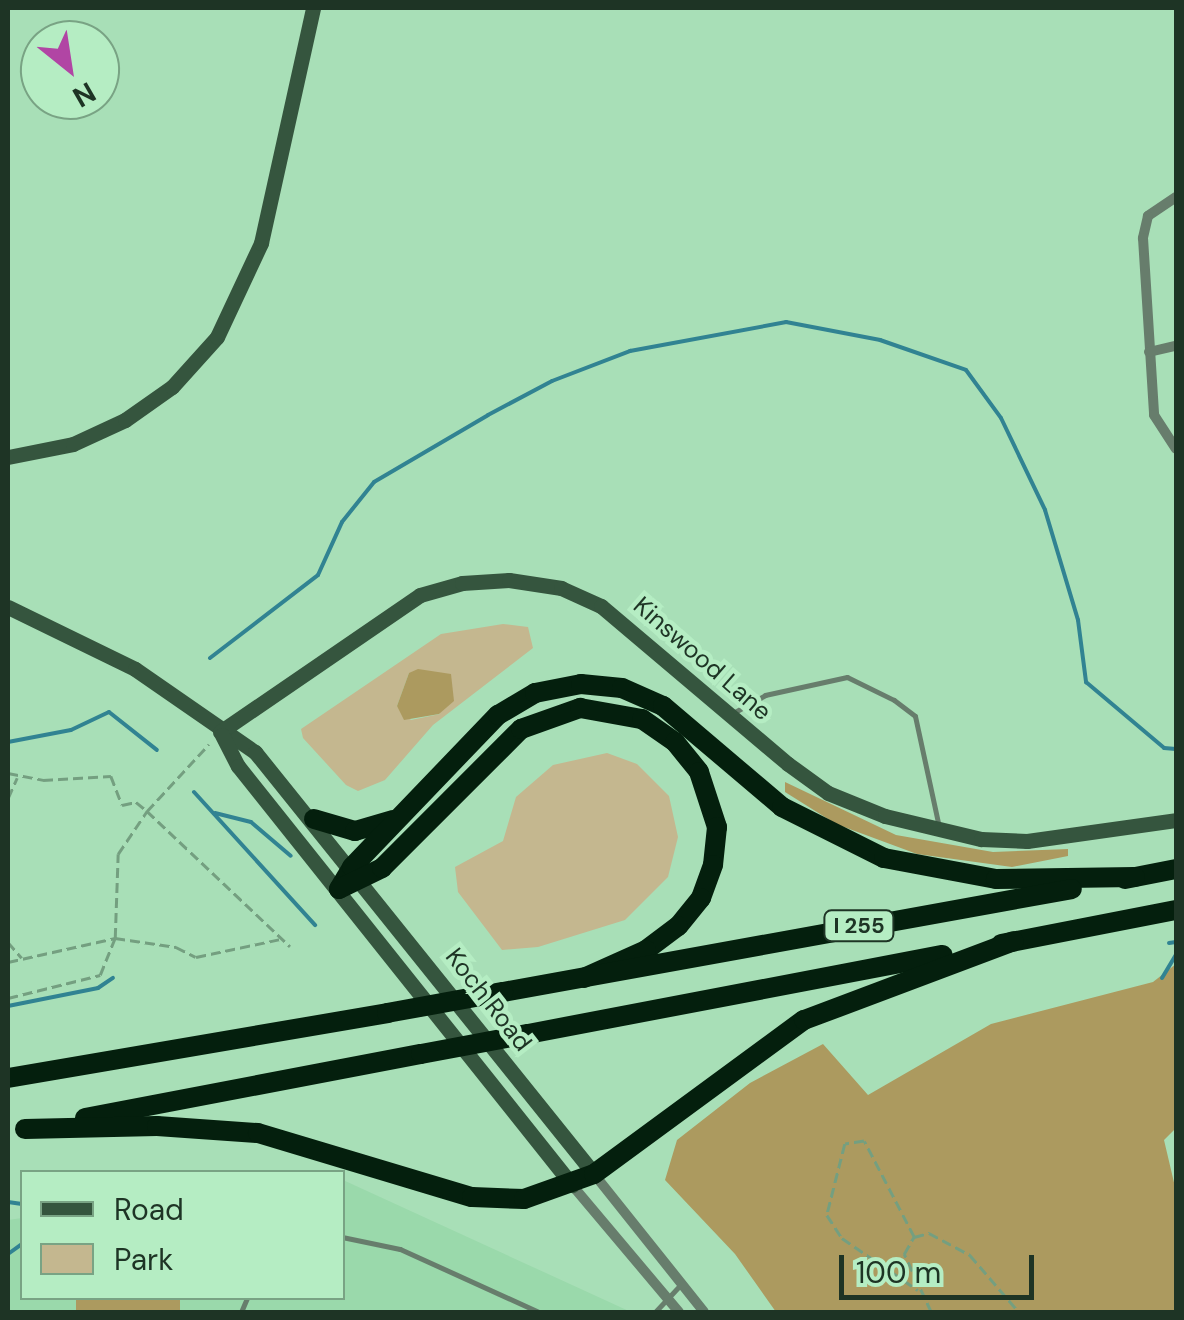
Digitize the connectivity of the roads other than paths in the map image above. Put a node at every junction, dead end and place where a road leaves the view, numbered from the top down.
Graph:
1 (313, 8) edge
2 (1176, 197) edge
3 (1176, 346) edge
4 (1148, 352) junction
5 (1176, 449) edge
6 (8, 457) edge
7 (8, 607) edge
8 (727, 716) junction
9 (220, 732) junction
10 (400, 818) junction
11 (314, 819) junction
12 (1176, 820) edge
13 (940, 830) junction
14 (1176, 869) edge
15 (358, 874) junction
16 (1135, 877) junction
17 (339, 888) junction
18 (1176, 910) edge
19 (1014, 941) junction
20 (584, 978) junction
21 (8, 1078) edge
22 (16, 1131) edge
23 (594, 1174) junction
24 (572, 1186) junction
25 (345, 1238) edge
26 (681, 1284) junction
27 (666, 1298) junction
28 (692, 1298) junction
29 (538, 1312) edge
30 (655, 1312) edge
31 (679, 1312) edge
32 (704, 1312) edge

1 - 6 street
2 - 4 street
3 - 4 street
4 - 5 street
7 - 9 street, Koch Road
8 - 9 street, Kinswood Lane
8 - 13 street, Kinswood Lane
8 - 13 lane
9 - 11 street, Koch Road
9 - 17 street, Koch Road
10 - 11 highway
10 - 15 highway
10 - 16 highway
11 - 15 street, Koch Road
12 - 13 street, Kinswood Lane
14 - 16 highway, I 255
15 - 17 highway
15 - 20 highway
15 - 23 street, Koch Road
16 - 20 highway, I 255
17 - 24 street, Koch Road
18 - 19 highway, I 255
19 - 22 highway, I 255, bridge
19 - 23 highway
20 - 21 highway, I 255, bridge
22 - 24 highway
23 - 24 highway
23 - 26 street, Koch Road
24 - 27 street, Koch Road
25 - 29 lane
26 - 27 lane
26 - 28 street, Koch Road
27 - 30 lane
27 - 31 street, Koch Road
28 - 31 lane
28 - 32 street, Koch Road

